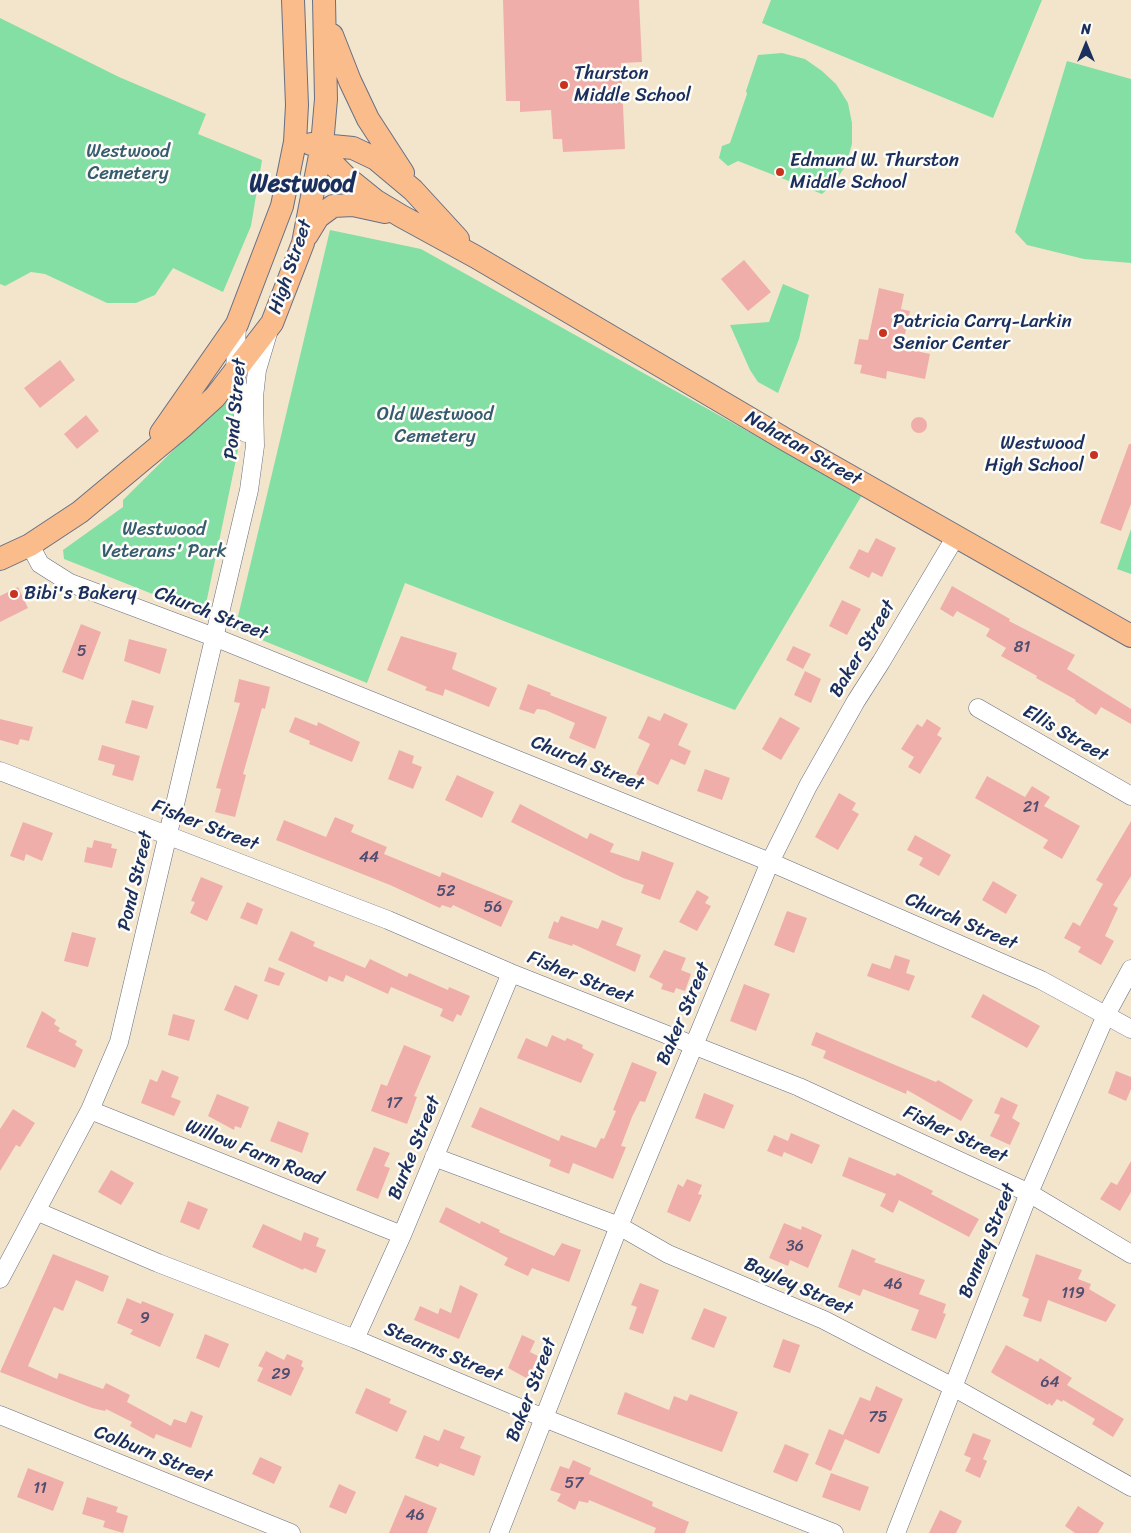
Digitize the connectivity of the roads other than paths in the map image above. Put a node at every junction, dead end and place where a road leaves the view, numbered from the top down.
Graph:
1 (293, 0) edge
2 (324, 5) edge
3 (295, 142) junction
4 (322, 146) junction
5 (413, 190) junction
6 (401, 216) junction
7 (303, 243) junction
8 (476, 258) junction
9 (272, 323) junction
10 (237, 324) junction
11 (235, 373) junction
12 (146, 454) junction
13 (252, 471) junction
14 (956, 536) junction
15 (30, 545) junction
16 (0, 559) edge
17 (1131, 636) edge
18 (214, 637) junction
19 (978, 708) dead end
20 (0, 770) edge
21 (1131, 796) edge
22 (168, 835) junction
23 (770, 862) junction
24 (1131, 969) edge
25 (511, 973) junction
26 (1106, 1015) junction
27 (1131, 1029) edge
28 (694, 1046) junction
29 (90, 1110) junction
30 (434, 1156) junction
31 (1030, 1193) junction
32 (36, 1212) junction
33 (619, 1226) junction
34 (402, 1236) junction
35 (1131, 1254) edge
36 (2, 1270) edge
37 (355, 1339) junction
38 (953, 1387) junction
39 (0, 1414) edge
40 (544, 1418) junction
41 (1131, 1487) edge
42 (291, 1533) edge
43 (500, 1533) edge
44 (834, 1533) edge
45 (896, 1533) edge

1 - 3 main road, High Street
2 - 4 main road, High Street
2 - 5 main road
3 - 4 main road, Nahatan Street
3 - 10 main road, High Street
4 - 5 main road, Nahatan Street
4 - 6 main road, Nahatan Street
4 - 7 main road, High Street
5 - 8 main road, Nahatan Street
6 - 7 main road
6 - 8 main road, Nahatan Street
7 - 9 main road, High Street
8 - 14 main road, Nahatan Street
9 - 11 main road, High Street
9 - 13 street, Pond Street
10 - 11 street, Pond Street
10 - 12 main road, High Street
11 - 12 main road, High Street
11 - 13 street, Pond Street
12 - 15 main road, High Street
13 - 18 street, Pond Street
14 - 17 main road, Nahatan Street
14 - 23 street, Baker Street
15 - 16 main road, High Street
15 - 18 street, Church Street
18 - 22 street, Pond Street
18 - 23 street, Church Street
19 - 21 street, Ellis Street
20 - 22 street, Fisher Street
22 - 25 street, Fisher Street
22 - 29 street, Pond Street
23 - 26 street, Church Street
23 - 28 street, Baker Street
24 - 26 street, Bonney Street
25 - 28 street, Fisher Street
25 - 30 street, Burke Street
26 - 27 street, Church Street
26 - 31 street, Bonney Street
28 - 31 street, Fisher Street
28 - 33 street, Baker Street
29 - 32 street, Pond Street
29 - 34 street, Willow Farm Road
30 - 33 street, Bayley Street
30 - 34 street, Burke Street
31 - 35 street, Fisher Street
31 - 38 street, Bonney Street
32 - 36 street, Pond Street
32 - 37 street, Stearns Street
33 - 38 street, Bayley Street
33 - 40 street, Baker Street
34 - 37 street, Burke Street
37 - 40 street, Stearns Street
38 - 41 street, Bayley Street
38 - 45 street, Bonney Street
39 - 42 street, Colburn Street
40 - 43 street, Baker Street
40 - 44 street, Stearns Street

